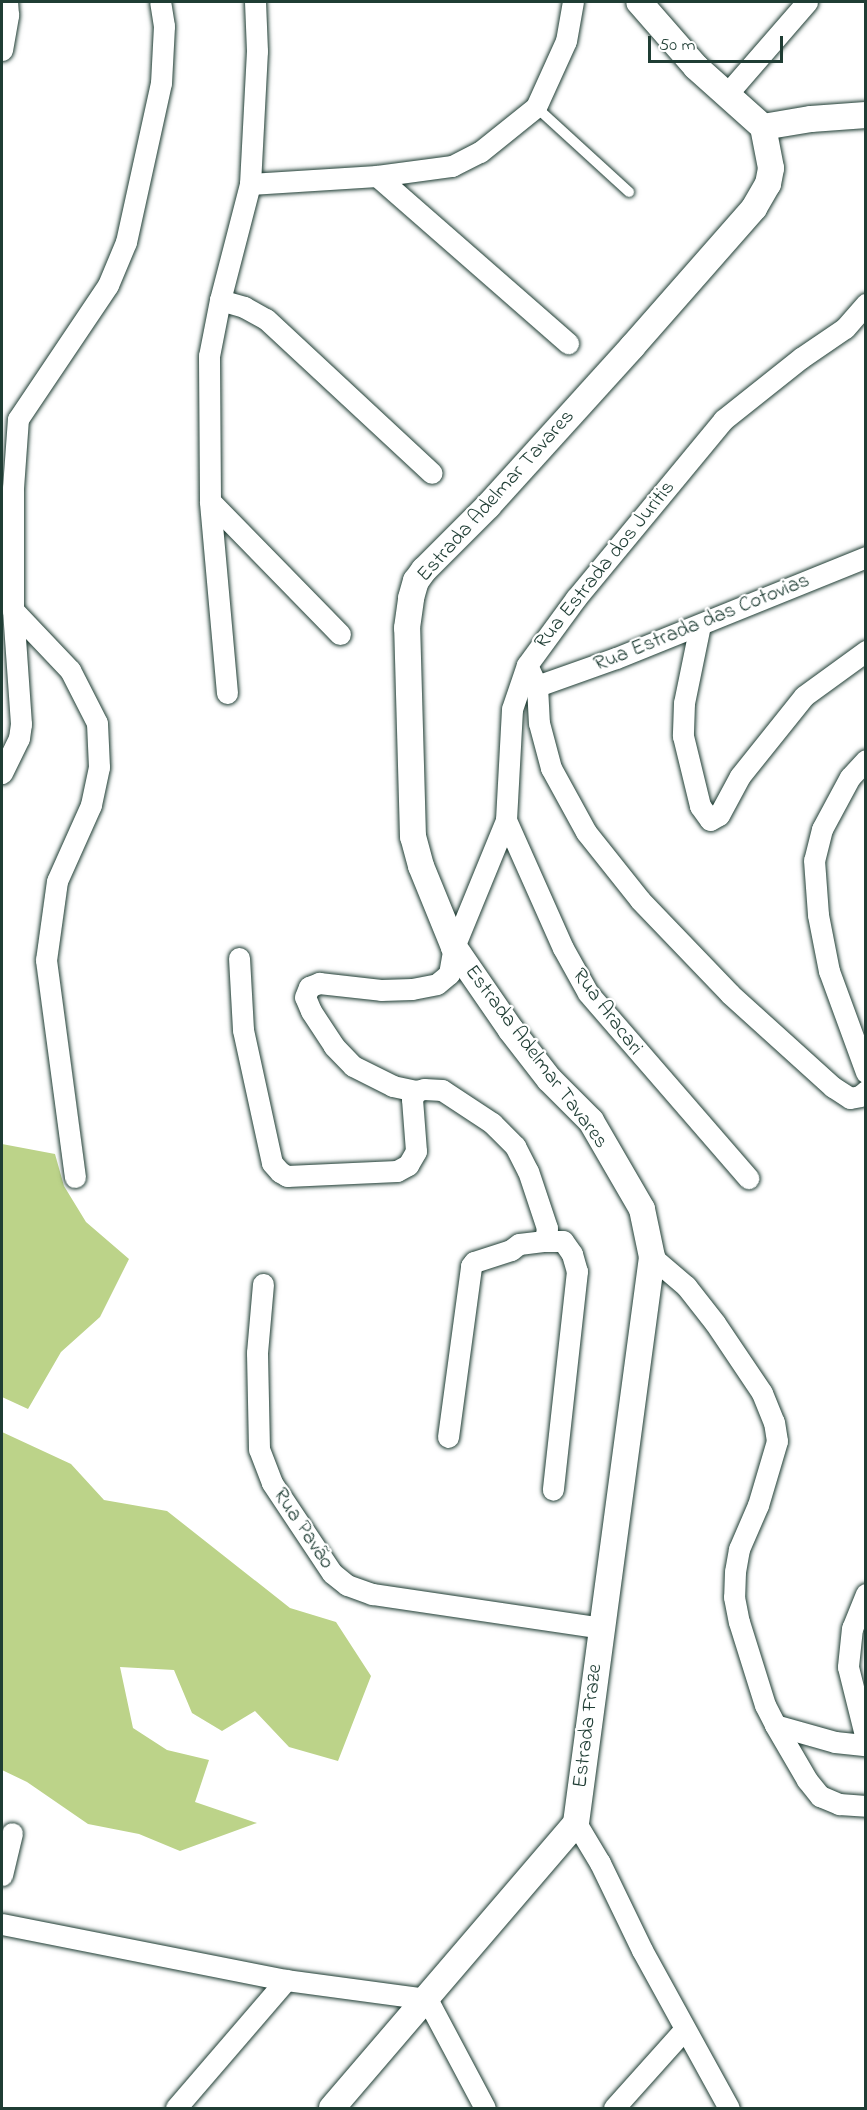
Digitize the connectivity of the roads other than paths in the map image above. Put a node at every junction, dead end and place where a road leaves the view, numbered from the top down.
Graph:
1 (7, 2) edge
2 (160, 2) edge
3 (255, 2) edge
4 (573, 2) edge
5 (639, 2) edge
6 (807, 2) edge
7 (2, 50) edge
8 (727, 94) junction
9 (536, 107) junction
10 (866, 115) edge
11 (763, 127) junction
12 (377, 176) junction
13 (250, 184) junction
14 (629, 192) dead end
15 (220, 300) junction
16 (866, 304) edge
17 (568, 343) dead end
18 (10, 418) edge
19 (432, 473) dead end
20 (210, 501) junction
21 (866, 557) edge
22 (13, 610) junction
23 (700, 625) junction
24 (340, 634) dead end
25 (866, 651) edge
26 (527, 665) junction
27 (537, 686) junction
28 (227, 693) dead end
29 (866, 760) edge
30 (2, 773) edge
31 (506, 820) junction
32 (454, 947) junction
33 (239, 958) dead end
34 (866, 1072) edge
35 (416, 1091) junction
36 (866, 1091) edge
37 (75, 1177) dead end
38 (748, 1178) dead end
39 (545, 1241) junction
40 (652, 1257) junction
41 (263, 1284) dead end
42 (448, 1437) dead end
43 (553, 1490) dead end
44 (866, 1594) edge
45 (601, 1628) junction
46 (775, 1725) junction
47 (866, 1739) edge
48 (866, 1745) edge
49 (866, 1806) edge
50 (576, 1823) junction
51 (12, 1833) dead end
52 (2, 1875) edge
53 (2, 1924) edge
54 (286, 1980) junction
55 (427, 1999) junction
56 (685, 2029) junction
57 (728, 2108) edge
58 (176, 2109) edge
59 (332, 2109) edge
60 (485, 2109) edge
61 (614, 2109) edge

1 - 7 street
2 - 18 street
3 - 13 street
4 - 9 street
5 - 8 street
6 - 8 street
8 - 11 street
9 - 12 street
9 - 14 lane
10 - 11 street
11 - 32 street, Estrada Adelmar Tavares
12 - 13 street
12 - 17 street
13 - 15 street
15 - 19 street
15 - 20 street
16 - 26 street, Rua Estrada dos Juritis
18 - 22 street
20 - 24 street
20 - 28 street
21 - 23 street, Rua Estrada das Cotovias
22 - 30 street
22 - 37 street
23 - 25 street
23 - 27 street, Rua Estrada das Cotovias
26 - 27 street
26 - 31 street, Rua Estrada dos Juritis
27 - 36 street
29 - 34 street
31 - 32 street, Rua Estrada dos Juritis
31 - 38 street, Rua Aracari
32 - 35 street, Rua Estrada dos Juritis
32 - 40 street, Estrada Adelmar Tavares
33 - 35 street
35 - 39 street
39 - 42 street
39 - 43 street
40 - 45 street, Estrada Fraze
40 - 46 street
41 - 45 street, Rua Pavão
44 - 47 street
45 - 50 street, Estrada Fraze
46 - 48 street
46 - 49 street
50 - 55 street
50 - 56 street
51 - 52 street
53 - 54 street
54 - 55 street
54 - 58 street
55 - 59 street
55 - 60 street
56 - 57 street
56 - 61 street

